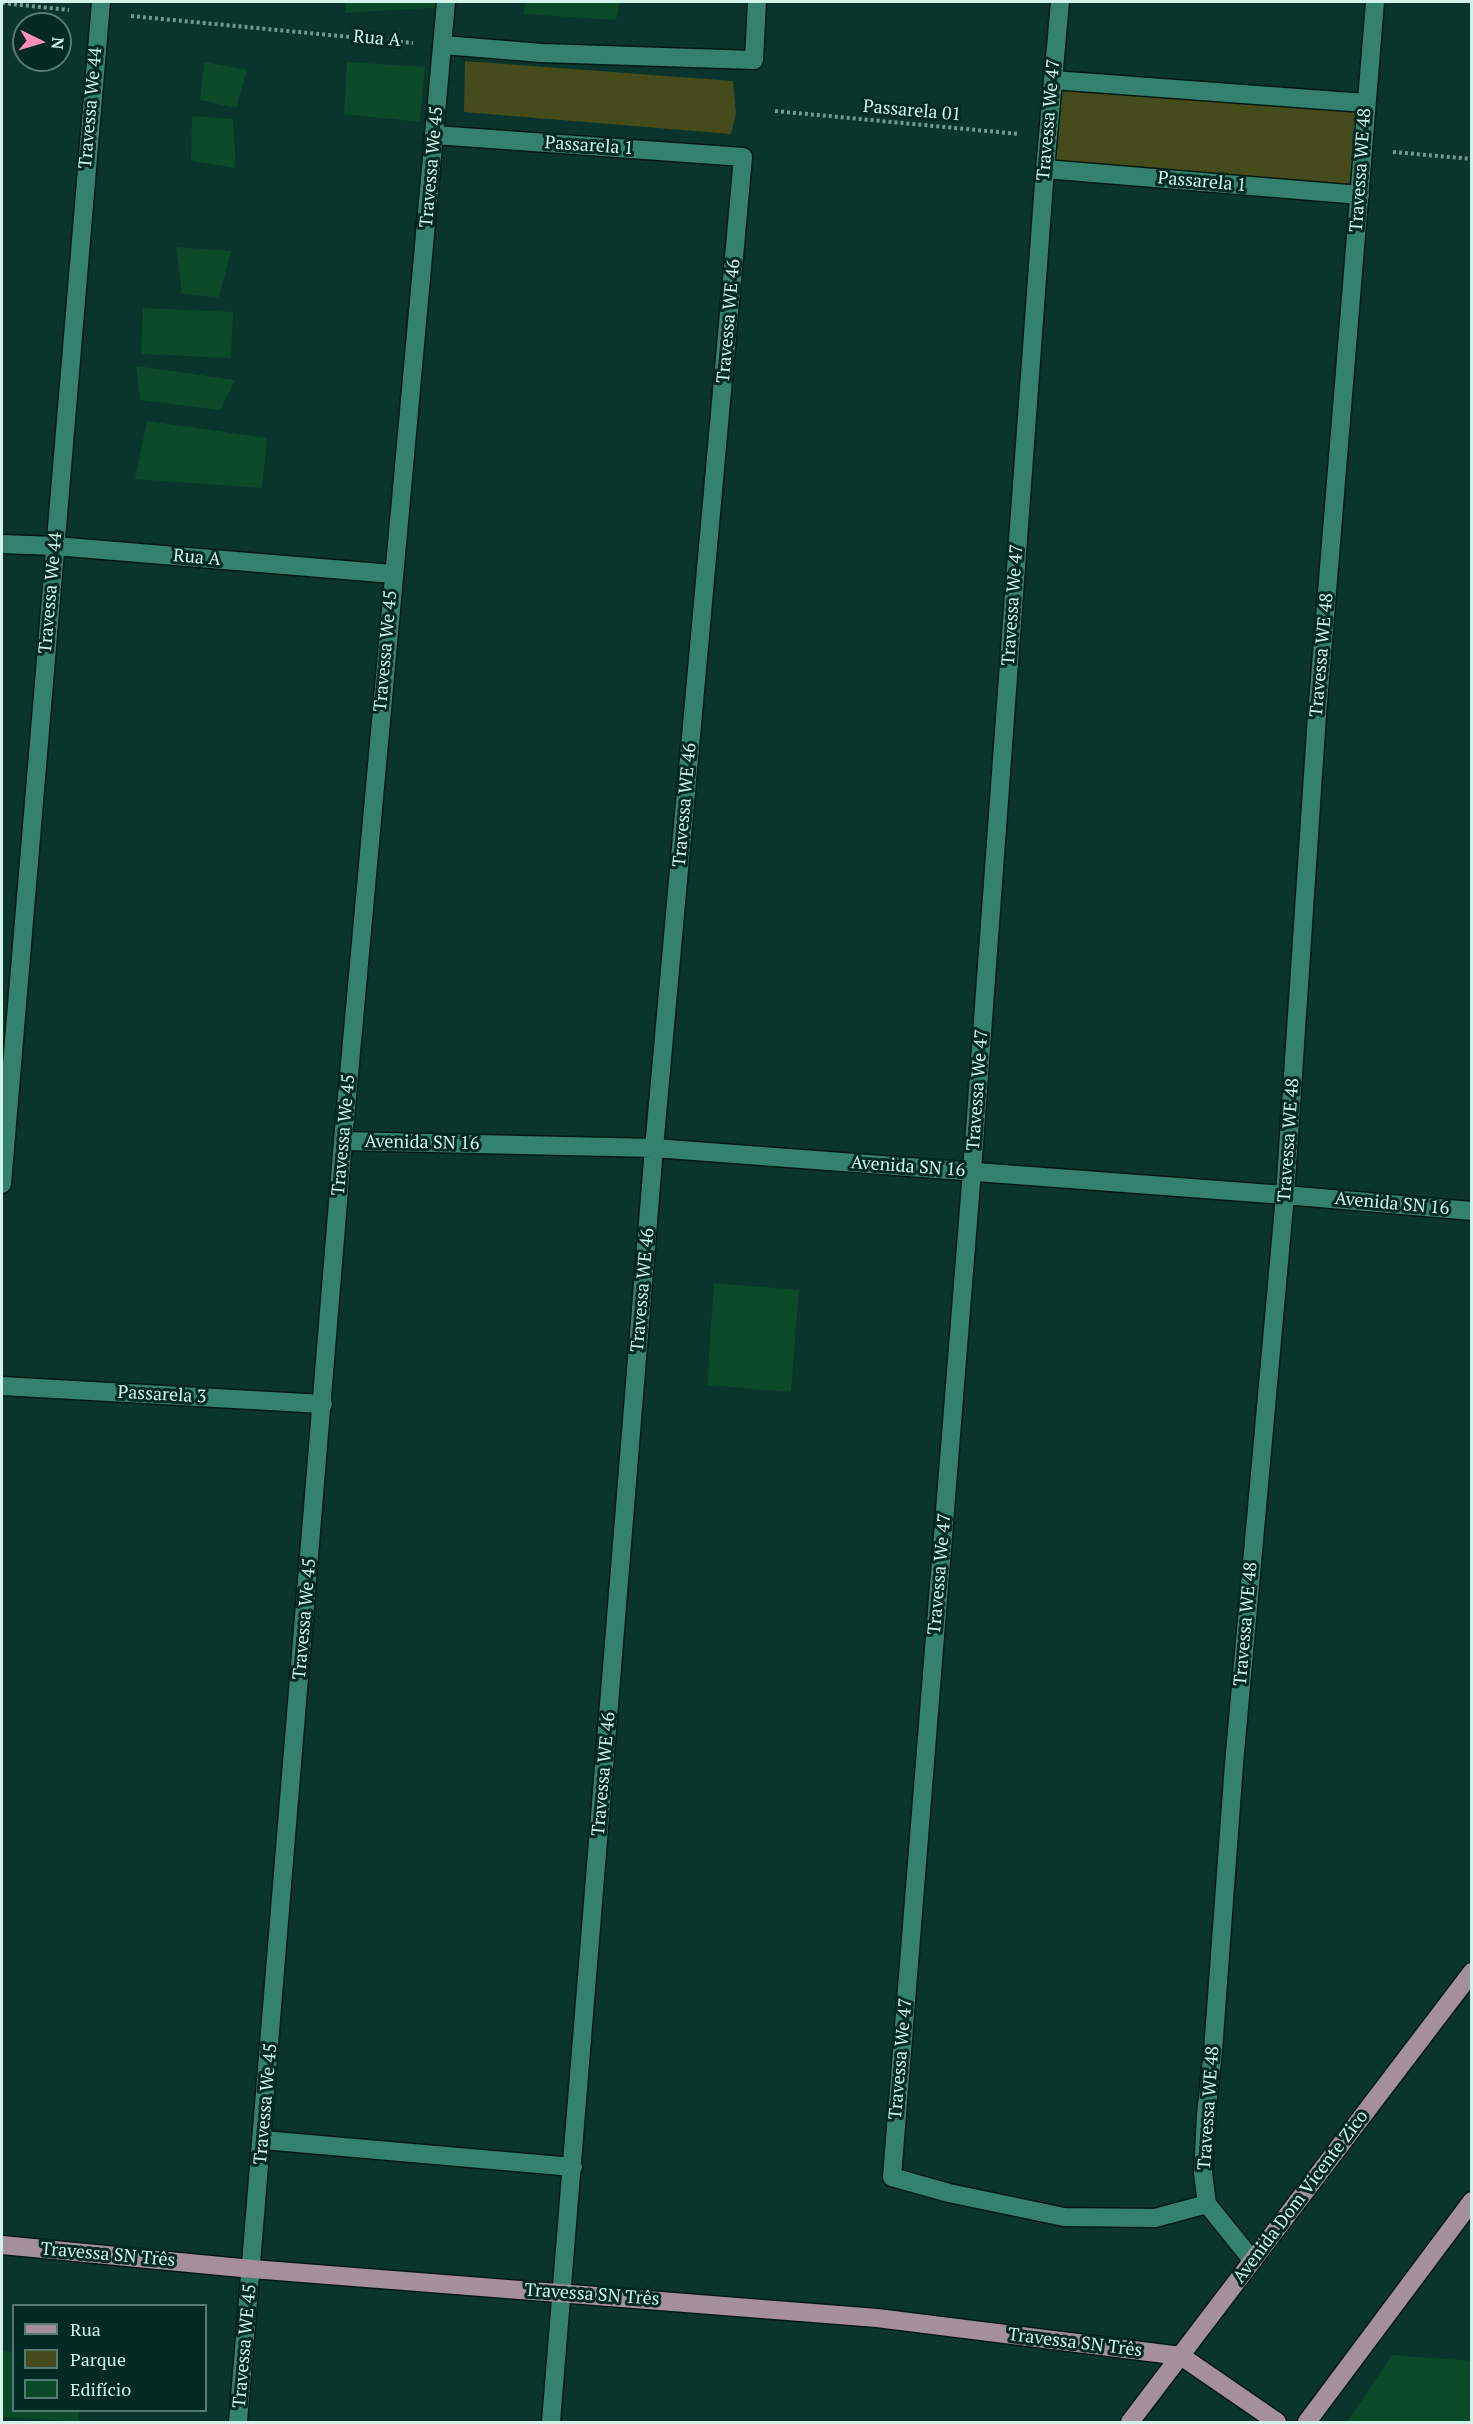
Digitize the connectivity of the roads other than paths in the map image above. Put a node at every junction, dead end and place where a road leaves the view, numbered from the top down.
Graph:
1 (446, 2) edge
2 (757, 2) edge
3 (1060, 2) edge
4 (1375, 2) edge
5 (100, 7) edge
6 (442, 45) junction
7 (1053, 80) junction
8 (1365, 103) junction
9 (435, 135) junction
10 (743, 158) joint
11 (1045, 169) junction
12 (1360, 195) junction
13 (2, 544) edge
14 (55, 546) junction
15 (393, 574) junction
16 (343, 1141) junction
17 (654, 1148) junction
18 (972, 1171) junction
19 (2, 1184) edge
20 (1286, 1195) junction
21 (1472, 1211) edge
22 (2, 1386) edge
23 (323, 1404) junction
24 (1472, 1972) edge
25 (263, 2140) junction
26 (573, 2167) junction
27 (1472, 2201) edge
28 (1207, 2204) junction
29 (2, 2245) edge
30 (1253, 2261) junction
31 (252, 2269) junction
32 (563, 2293) junction
33 (1181, 2356) junction
34 (238, 2422) edge
35 (551, 2422) edge
36 (1130, 2422) edge
37 (1277, 2422) edge
38 (1307, 2422) edge

1 - 6 street, Travessa We 45
2 - 6 street
3 - 7 street, Travessa We 47
4 - 8 street, Travessa WE 48
5 - 14 street, Travessa We 44
6 - 9 street, Travessa We 45
7 - 8 street
7 - 11 street, Travessa We 47
8 - 12 street, Travessa WE 48
9 - 10 street, Passarela 1
9 - 15 street, Travessa We 45
10 - 17 street, Travessa WE 46
11 - 12 street, Passarela 1
11 - 18 street, Travessa We 47
12 - 20 street, Travessa WE 48
13 - 14 street, Rua A
14 - 15 street, Rua A
14 - 19 street, Travessa We 44
15 - 16 street, Travessa We 45
16 - 17 street, Avenida SN 16
16 - 23 street, Travessa We 45
17 - 18 street, Avenida SN 16
17 - 26 street, Travessa WE 46
18 - 20 street, Avenida SN 16
18 - 28 street, Travessa We 47
20 - 21 street, Avenida SN 16
20 - 28 street, Travessa WE 48
22 - 23 street, Passarela 3
23 - 25 street, Travessa We 45
24 - 30 main road, Avenida Dom Vicente Zico
25 - 26 street
25 - 31 street, Travessa We 45
26 - 32 street, Travessa WE 46
27 - 38 main road
28 - 30 street
29 - 31 main road, Travessa SN Três
30 - 33 main road, Avenida Dom Vicente Zico
31 - 32 main road, Travessa SN Três
31 - 34 street, Travessa WE 45
32 - 33 main road, Travessa SN Três
32 - 35 street, Travessa WE 46
33 - 36 main road, Avenida Dom Vicente Zico
33 - 37 main road

